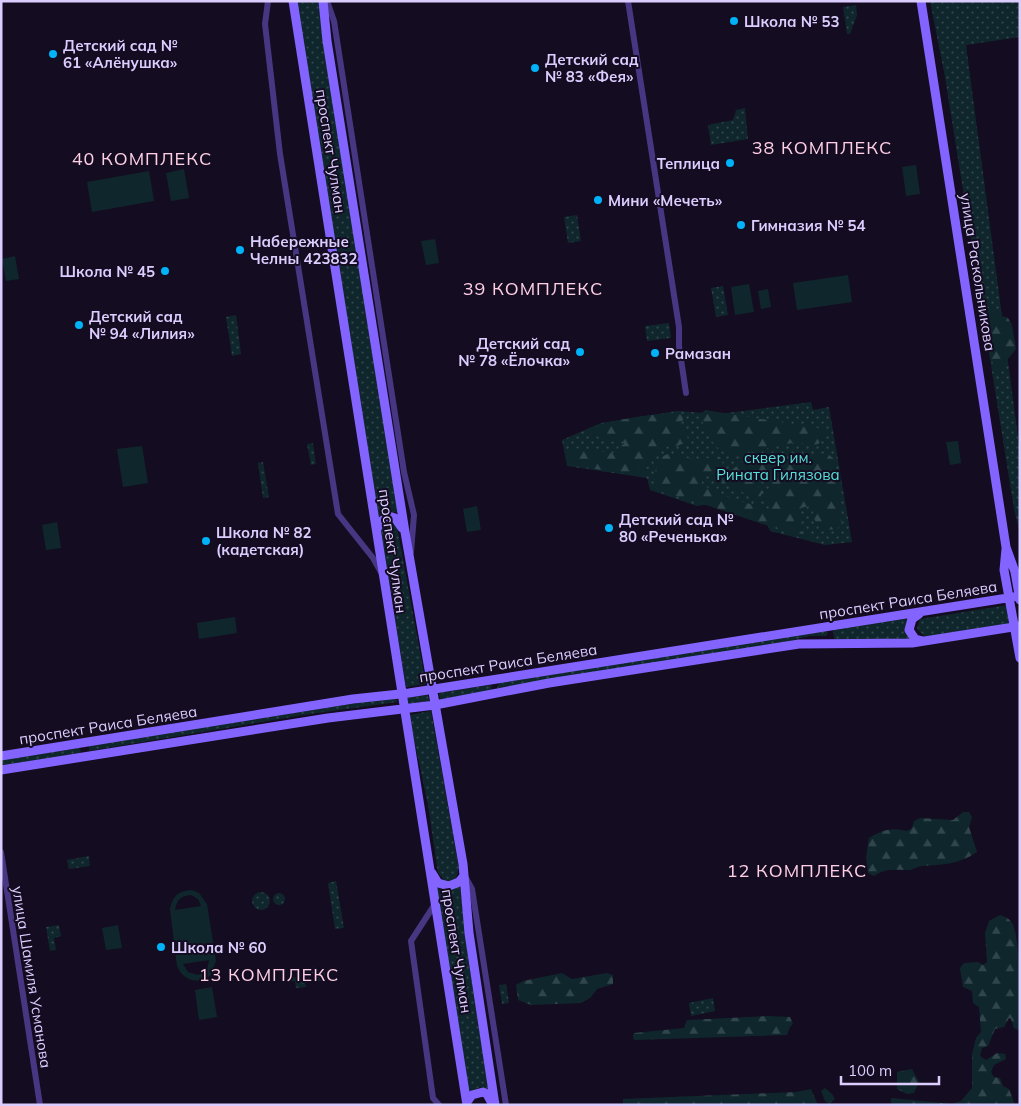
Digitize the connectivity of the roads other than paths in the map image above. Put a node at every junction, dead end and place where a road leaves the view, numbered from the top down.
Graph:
1 (268, 1) edge
2 (293, 1) edge
3 (325, 1) edge
4 (628, 1) edge
5 (921, 1) edge
6 (686, 393) dead end
7 (377, 529) junction
8 (405, 532) junction
9 (1006, 547) junction
10 (411, 563) junction
11 (382, 576) junction
12 (1019, 596) edge
13 (1008, 598) junction
14 (1020, 600) edge
15 (924, 612) junction
16 (826, 627) junction
17 (1017, 627) edge
18 (928, 642) junction
19 (825, 643) junction
20 (1020, 658) edge
21 (500, 678) junction
22 (432, 689) junction
23 (401, 693) junction
24 (500, 694) junction
25 (435, 705) junction
26 (404, 710) junction
27 (78, 744) junction
28 (2, 756) edge
29 (79, 758) junction
30 (2, 771) edge
31 (1, 852) edge
32 (431, 872) junction
33 (464, 876) junction
34 (435, 904) junction
35 (467, 1103) edge
36 (40, 1105) edge
37 (439, 1105) edge
38 (494, 1105) edge
39 (506, 1105) edge

1 - 11 street
2 - 7 street, проспект Чулман
3 - 8 street, проспект Чулман
3 - 10 street
4 - 6 street
5 - 9 street, улица Раскольникова
7 - 8 street
7 - 11 street, проспект Чулман
8 - 10 street, проспект Чулман
9 - 12 street, улица Раскольникова
9 - 13 street, улица Раскольникова
10 - 22 street, проспект Чулман
11 - 23 street, проспект Чулман
12 - 13 street, проспект Раиса Беляева
12 - 14 street, улица Раскольникова
13 - 15 street, проспект Раиса Беляева
13 - 17 street, улица Раскольникова
15 - 16 street, проспект Раиса Беляева
15 - 18 street
16 - 19 street
16 - 21 street, проспект Раиса Беляева
17 - 18 street, проспект Раиса Беляева
17 - 20 street, улица Раскольникова
18 - 19 street, проспект Раиса Беляева
19 - 24 street, проспект Раиса Беляева
21 - 22 street, проспект Раиса Беляева
21 - 24 street
22 - 23 street, проспект Раиса Беляева
22 - 25 street, проспект Чулман
23 - 26 street, проспект Чулман
23 - 27 street, проспект Раиса Беляева
24 - 25 street, проспект Раиса Беляева
25 - 26 street, проспект Раиса Беляева
25 - 33 street, проспект Чулман
26 - 29 street, проспект Раиса Беляева
26 - 32 street, проспект Чулман
27 - 28 street, проспект Раиса Беляева
27 - 29 street
29 - 30 street, проспект Раиса Беляева
31 - 36 street, улица Шамиля Усманова
32 - 33 street
32 - 34 street, проспект Чулман
33 - 38 street, проспект Чулман
33 - 39 street
34 - 35 street, проспект Чулман
34 - 37 street
35 - 38 street

